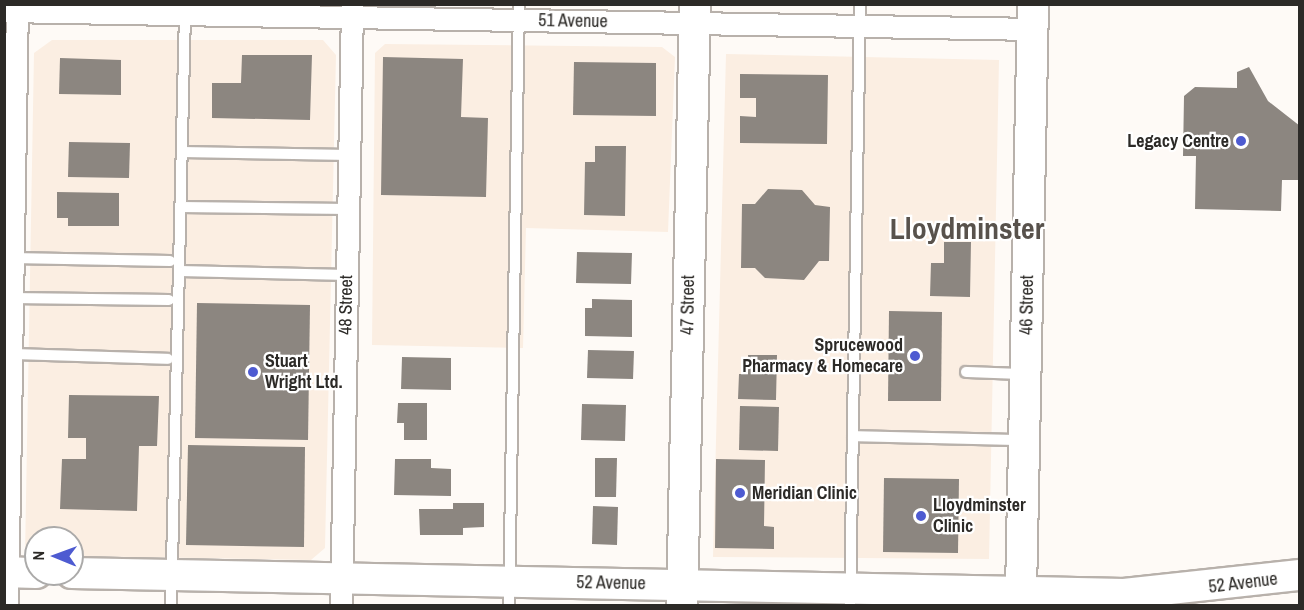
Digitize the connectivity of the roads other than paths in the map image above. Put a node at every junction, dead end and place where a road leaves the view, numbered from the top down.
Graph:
1 (860, 4) edge
2 (13, 9) edge
3 (185, 9) edge
4 (352, 11) edge
5 (519, 12) edge
6 (694, 14) edge
7 (1033, 17) edge
8 (860, 26) junction
9 (182, 152) junction
10 (349, 155) junction
11 (9, 195) edge
12 (181, 207) junction
13 (348, 209) junction
14 (12, 258) junction
15 (170, 261) dead end
16 (180, 271) junction
17 (347, 275) junction
18 (12, 298) junction
19 (169, 300) dead end
20 (11, 354) junction
21 (168, 359) dead end
22 (966, 372) dead end
23 (1026, 374) junction
24 (853, 436) junction
25 (1024, 440) junction
26 (16, 572) edge
27 (84, 573) edge
28 (1299, 575) edge
29 (172, 576) junction
30 (341, 592) edge
31 (510, 594) edge
32 (682, 595) edge
33 (850, 597) edge
34 (1021, 599) edge
35 (1190, 599) edge
36 (7, 606) edge
37 (171, 606) edge

1 - 8 lane
2 - 3 street, 51 Avenue
2 - 11 street
3 - 4 street, 51 Avenue
3 - 9 lane
4 - 5 street, 51 Avenue
4 - 10 street, 48 Street
5 - 6 street, 51 Avenue
5 - 31 lane
6 - 8 street, 51 Avenue
6 - 32 street, 47 Street
7 - 8 street, 51 Avenue
7 - 23 street, 46 Street
8 - 24 lane
9 - 10 lane
9 - 12 lane
10 - 13 street, 48 Street
11 - 14 street
12 - 13 lane
12 - 16 lane
13 - 17 street, 48 Street
14 - 15 lane
14 - 18 street
16 - 17 lane
16 - 29 lane
17 - 30 street, 48 Street
18 - 19 lane
18 - 20 street
20 - 21 lane
20 - 26 street
22 - 23 lane
23 - 25 street, 46 Street
24 - 25 lane
24 - 33 lane
25 - 34 street, 46 Street
26 - 36 street
27 - 29 street, 52 Avenue
28 - 35 street, 52 Avenue
29 - 30 street, 52 Avenue
29 - 37 lane
30 - 31 street, 52 Avenue
31 - 32 street, 52 Avenue
32 - 33 street, 52 Avenue
33 - 34 street, 52 Avenue
34 - 35 street, 52 Avenue

